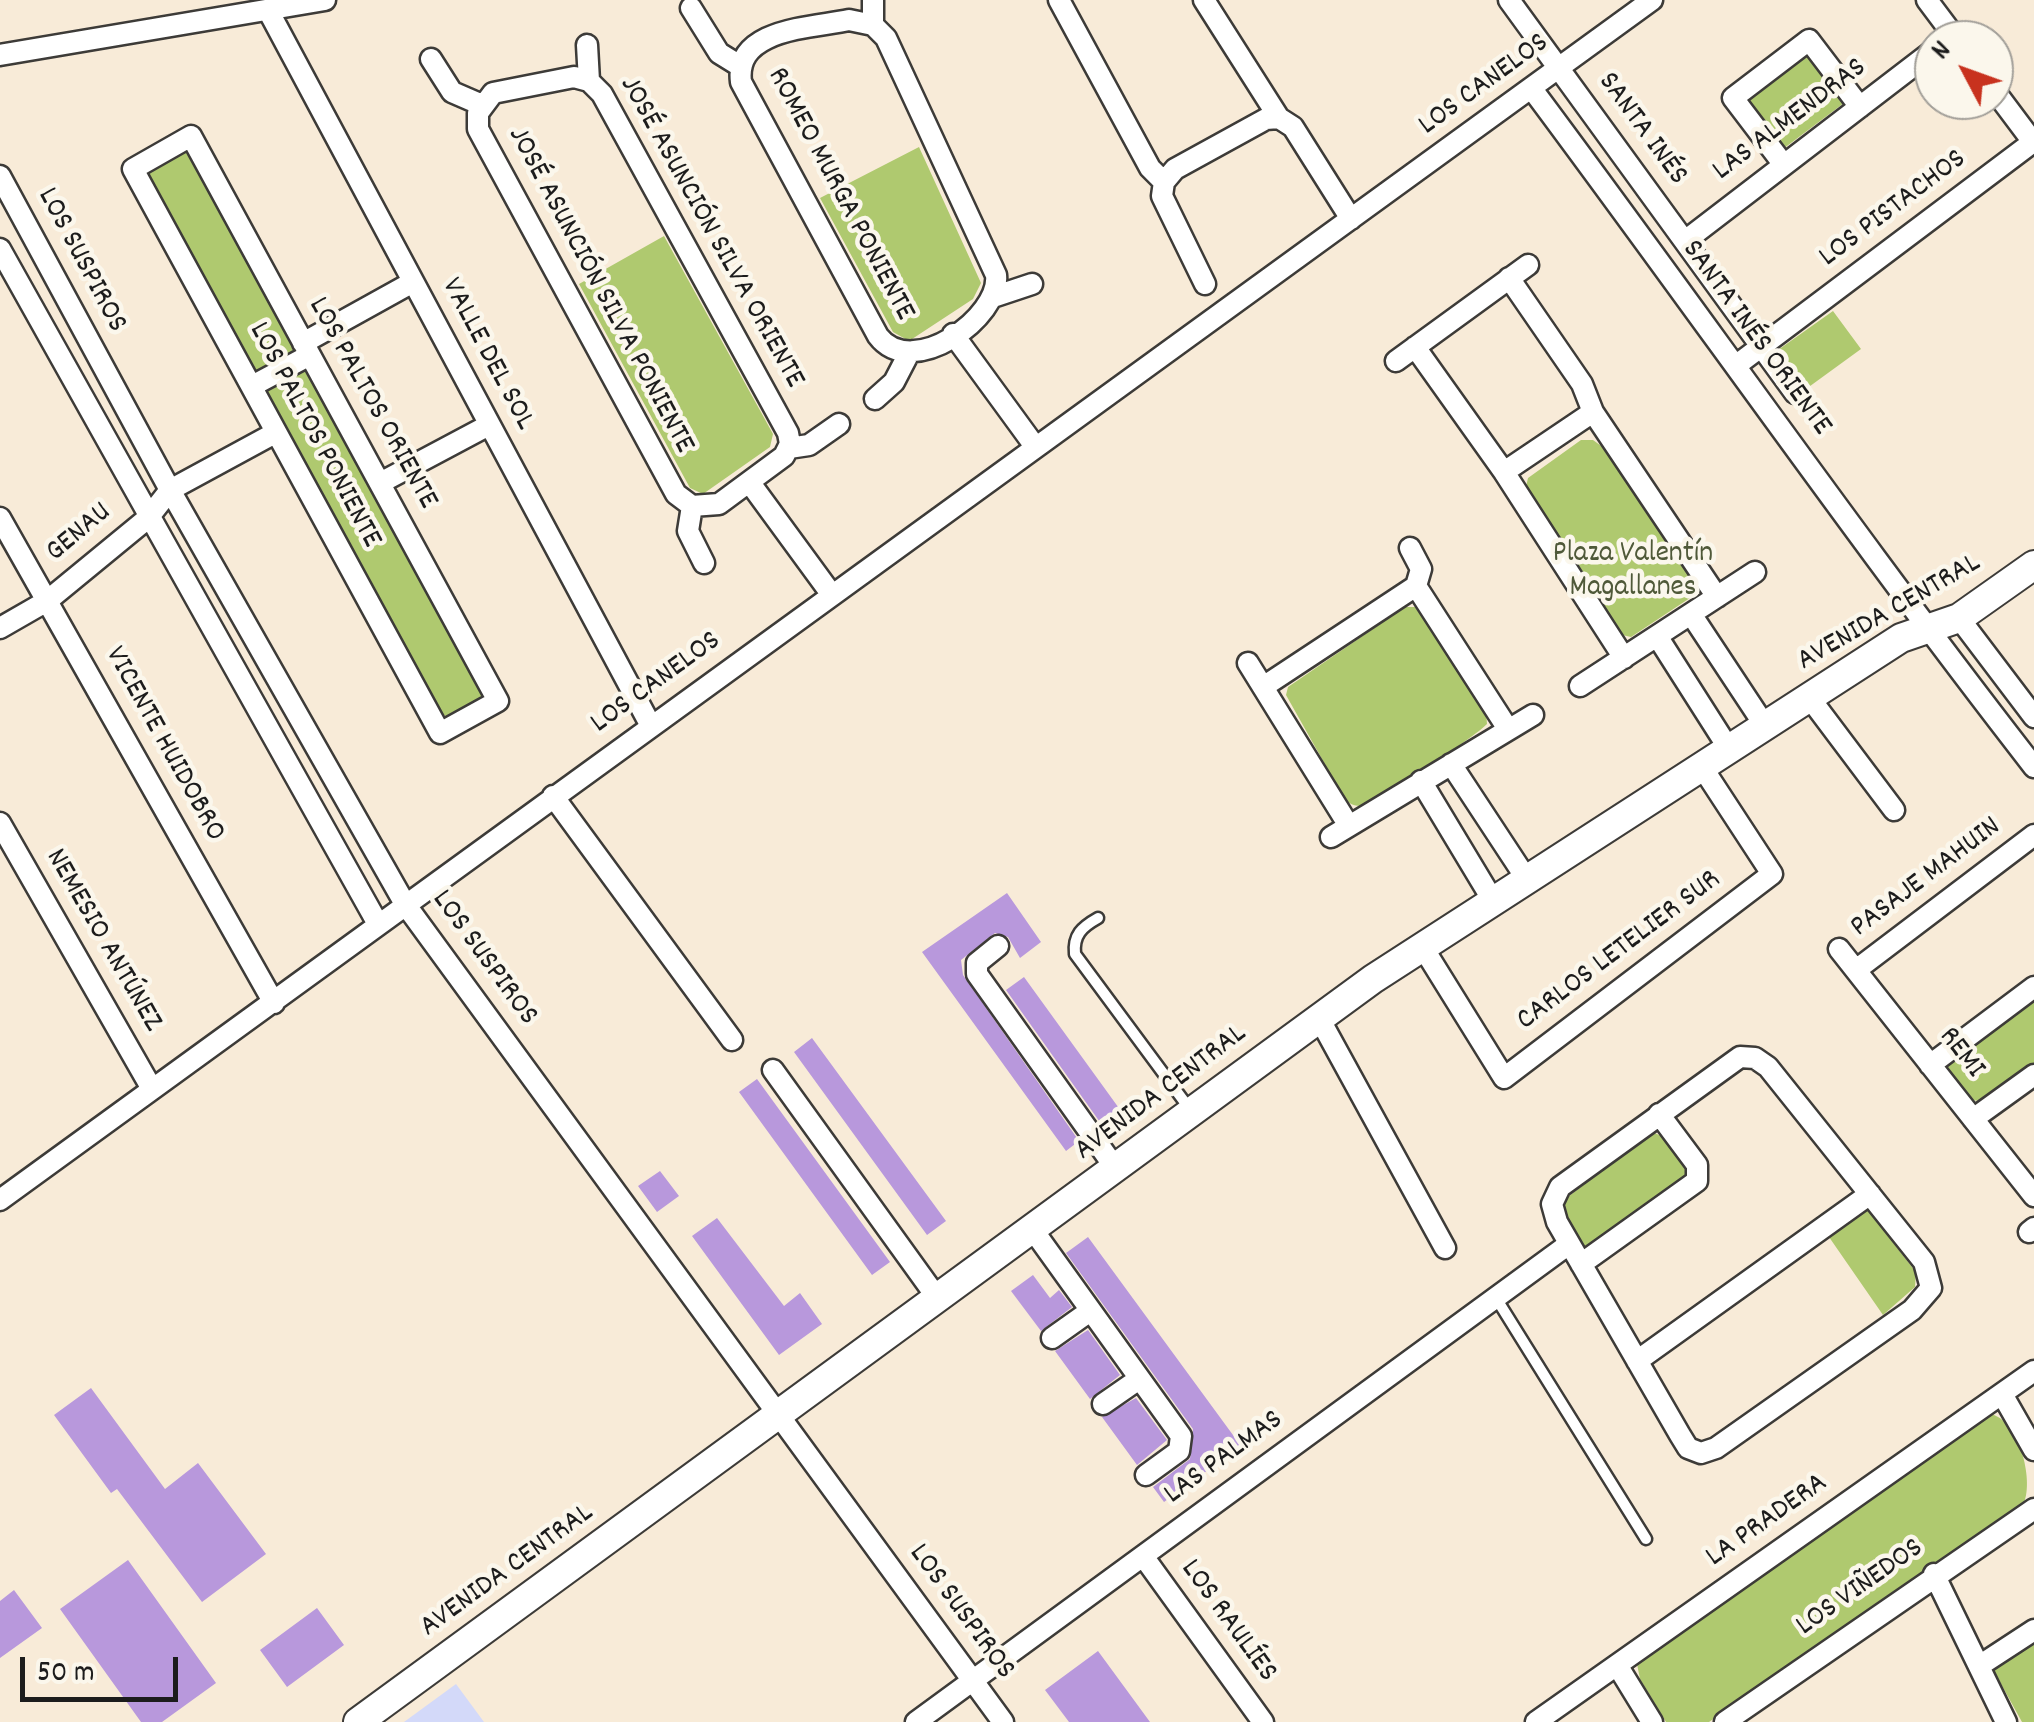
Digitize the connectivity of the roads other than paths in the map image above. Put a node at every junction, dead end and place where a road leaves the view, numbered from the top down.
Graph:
1 (325, 0) edge
2 (874, 0) edge
3 (1059, 0) edge
4 (1204, 0) edge
5 (1509, 0) edge
6 (1652, 0) edge
7 (691, 8) dead end
8 (269, 12) junction
9 (873, 25) junction
10 (586, 46) dead end
11 (0, 54) edge
12 (431, 59) dead end
13 (1914, 65) edge
14 (740, 66) junction
15 (1559, 69) junction
16 (589, 81) junction
17 (1532, 89) junction
18 (482, 105) junction
19 (1860, 106) junction
20 (2014, 117) edge
21 (1279, 118) junction
22 (1784, 164) junction
23 (133, 169) joint
24 (0, 176) edge
25 (1164, 182) junction
26 (1351, 218) junction
27 (25, 220) junction
28 (0, 238) edge
29 (1685, 241) junction
30 (0, 248) edge
31 (1528, 264) dead end
32 (1509, 278) junction
33 (413, 282) junction
34 (1032, 284) dead end
35 (1205, 284) dead end
36 (993, 297) junction
37 (954, 334) junction
38 (1763, 346) junction
39 (1415, 347) junction
40 (307, 349) junction
41 (908, 354) junction
42 (1396, 361) dead end
43 (1738, 364) junction
44 (252, 386) junction
45 (1795, 392) dead end
46 (875, 399) dead end
47 (1593, 412) junction
48 (489, 424) junction
49 (839, 424) dead end
50 (275, 433) junction
51 (1034, 445) junction
52 (789, 448) junction
53 (1504, 472) junction
54 (380, 483) junction
55 (750, 483) junction
56 (170, 490) junction
57 (692, 506) junction
58 (0, 518) edge
59 (148, 518) junction
60 (1410, 548) dead end
61 (704, 563) dead end
62 (2034, 566) edge
63 (1755, 572) dead end
64 (1416, 586) junction
65 (832, 595) junction
66 (1717, 597) junction
67 (47, 601) junction
68 (1691, 614) junction
69 (1959, 618) junction
70 (0, 628) edge
71 (1925, 628) junction
72 (1657, 636) junction
73 (1624, 658) junction
74 (1248, 663) dead end
75 (1580, 686) dead end
76 (1263, 687) junction
77 (1809, 697) junction
78 (498, 701) joint
79 (1533, 714) dead end
80 (2034, 718) edge
81 (651, 726) junction
82 (1764, 726) junction
83 (1508, 729) junction
84 (1729, 748) junction
85 (1451, 764) junction
86 (1702, 766) junction
87 (2034, 766) edge
88 (1421, 781) junction
89 (554, 796) junction
90 (1894, 810) dead end
91 (0, 823) edge
92 (2034, 836) edge
93 (1526, 878) junction
94 (1492, 899) junction
95 (405, 904) junction
96 (1098, 918) dead end
97 (378, 924) junction
98 (998, 946) dead end
99 (1422, 946) junction
100 (1839, 949) dead end
101 (1856, 970) junction
102 (2034, 986) edge
103 (274, 1002) junction
104 (1318, 1018) junction
105 (732, 1040) dead end
106 (1930, 1065) junction
107 (772, 1070) dead end
108 (2034, 1074) edge
109 (152, 1089) junction
110 (1192, 1112) junction
111 (1659, 1114) junction
112 (1973, 1118) junction
113 (1116, 1169) junction
114 (1870, 1194) junction
115 (2034, 1196) edge
116 (0, 1200) edge
117 (1032, 1230) junction
118 (1569, 1244) junction
119 (1444, 1248) dead end
120 (1581, 1264) junction
121 (1496, 1298) junction
122 (938, 1299) junction
123 (1090, 1311) junction
124 (1052, 1338) dead end
125 (1638, 1361) junction
126 (2034, 1372) edge
127 (1139, 1379) junction
128 (2002, 1394) junction
129 (1103, 1404) dead end
130 (779, 1414) junction
131 (2034, 1450) edge
132 (1146, 1475) dead end
133 (2034, 1509) edge
134 (1646, 1538) dead end
135 (1143, 1556) junction
136 (1934, 1574) junction
137 (2034, 1630) edge
138 (1617, 1665) junction
139 (1979, 1666) junction
140 (972, 1681) junction
141 (358, 1722) edge
142 (916, 1722) edge
143 (1003, 1722) edge
144 (1263, 1722) edge
145 (1536, 1722) edge
146 (1652, 1722) edge
147 (1725, 1722) edge
148 (2006, 1722) edge

1 - 8 street
2 - 9 street
3 - 25 street
4 - 21 street
5 - 15 street, SANTA INÉS
6 - 15 street, LOS CANELOS
7 - 14 street, ROMEO MURGA PONIENTE
8 - 11 street
8 - 33 street, VALLE DEL SOL
9 - 14 street
9 - 36 street
10 - 16 street, JOSÉ ASUNCIÓN SILVA ORIENTE
12 - 18 street, JOSÉ ASUNCIÓN SILVA PONIENTE
13 - 19 street, LAS ALMENDRAS
14 - 41 street, ROMEO MURGA PONIENTE
15 - 17 street, LOS CANELOS
15 - 29 street, SANTA INÉS
16 - 18 street
16 - 52 street, JOSÉ ASUNCIÓN SILVA ORIENTE
17 - 26 street, LOS CANELOS
17 - 43 street, SANTA INÉS ORIENTE
18 - 57 street, JOSÉ ASUNCIÓN SILVA PONIENTE
19 - 22 street, LAS ALMENDRAS
19 - 22 street
20 - 38 street, LOS PISTACHOS
21 - 25 street
21 - 26 street
22 - 29 street, LAS ALMENDRAS
23 - 40 street, LOS PALTOS ORIENTE
23 - 44 street, LOS PALTOS PONIENTE
24 - 27 street, LOS SUSPIROS
25 - 35 street
26 - 51 street, LOS CANELOS
27 - 28 street
27 - 56 street, LOS SUSPIROS
29 - 38 street, SANTA INÉS
30 - 59 street
31 - 32 street
32 - 39 street
32 - 47 street
33 - 40 street
33 - 48 street, VALLE DEL SOL
34 - 36 street
36 - 37 street
37 - 41 street
37 - 51 street
38 - 43 street, LOS PISTACHOS
38 - 45 street, SANTA INÉS
39 - 42 street
39 - 53 street
40 - 44 street
40 - 54 street, LOS PALTOS ORIENTE
41 - 46 street
43 - 71 street, SANTA INÉS ORIENTE
44 - 50 street, LOS PALTOS PONIENTE
47 - 53 street
47 - 66 street
48 - 54 street
48 - 81 street, VALLE DEL SOL
49 - 52 street
50 - 56 street
50 - 78 street, LOS PALTOS PONIENTE
51 - 65 street, LOS CANELOS
52 - 55 street
53 - 73 street
54 - 78 street, LOS PALTOS ORIENTE
55 - 57 street
55 - 65 street
56 - 59 street, GENAU
56 - 95 street, LOS SUSPIROS
57 - 61 street
58 - 67 street, VICENTE HUIDOBRO
59 - 67 street, GENAU
59 - 97 street
60 - 64 street
62 - 69 street, AVENIDA CENTRAL
63 - 66 street
64 - 76 street
64 - 83 street
65 - 81 street, LOS CANELOS
66 - 68 street
67 - 70 street, GENAU
67 - 103 street, VICENTE HUIDOBRO
68 - 72 street
68 - 82 street
69 - 71 street, AVENIDA CENTRAL
69 - 80 street
71 - 77 street, AVENIDA CENTRAL
71 - 87 street
72 - 73 street
72 - 84 street
73 - 75 street
74 - 76 street
76 - 88 street
77 - 82 street, AVENIDA CENTRAL
77 - 90 street
79 - 83 street
81 - 89 street, LOS CANELOS
82 - 84 street, AVENIDA CENTRAL
83 - 85 street
84 - 86 street, AVENIDA CENTRAL
85 - 88 street
85 - 93 street
86 - 93 street, AVENIDA CENTRAL
86 - 99 street, CARLOS LETELIER SUR
88 - 94 street
89 - 95 street, LOS CANELOS
89 - 105 street
91 - 109 street, NEMESIO ANTÚNEZ
92 - 101 street, PASAJE MAHUIN
93 - 94 street, AVENIDA CENTRAL
94 - 99 street, AVENIDA CENTRAL
95 - 97 street, LOS CANELOS
95 - 130 street, LOS SUSPIROS
96 - 110 lane
97 - 103 street, LOS CANELOS
98 - 113 street
99 - 104 street, AVENIDA CENTRAL
100 - 101 street, REMI
101 - 106 street, REMI
102 - 106 street
103 - 109 street, LOS CANELOS
104 - 110 street, AVENIDA CENTRAL
104 - 119 street
106 - 112 street, REMI
107 - 122 street
108 - 112 street
109 - 116 street, LOS CANELOS
110 - 113 street, AVENIDA CENTRAL
111 - 114 street
111 - 118 street
111 - 120 street
112 - 115 street, REMI
113 - 117 street, AVENIDA CENTRAL
114 - 125 street
114 - 125 street
117 - 122 street, AVENIDA CENTRAL
117 - 123 street
118 - 120 street
118 - 121 street, LAS PALMAS
120 - 125 street
121 - 134 lane
121 - 135 street, LAS PALMAS
122 - 130 street, AVENIDA CENTRAL
123 - 124 street
123 - 127 street
126 - 128 street, LA PRADERA
127 - 129 street
127 - 132 street
128 - 131 street
128 - 138 street, LA PRADERA
130 - 140 street, LOS SUSPIROS
130 - 141 street, AVENIDA CENTRAL
133 - 136 street, LOS VIÑEDOS
135 - 140 street, LAS PALMAS
135 - 144 street, LOS RAULÍES
136 - 139 street
136 - 147 street, LOS VIÑEDOS
137 - 139 street
138 - 145 street, LA PRADERA
138 - 146 street
139 - 148 street
140 - 142 street, LAS PALMAS
140 - 143 street, LOS SUSPIROS

